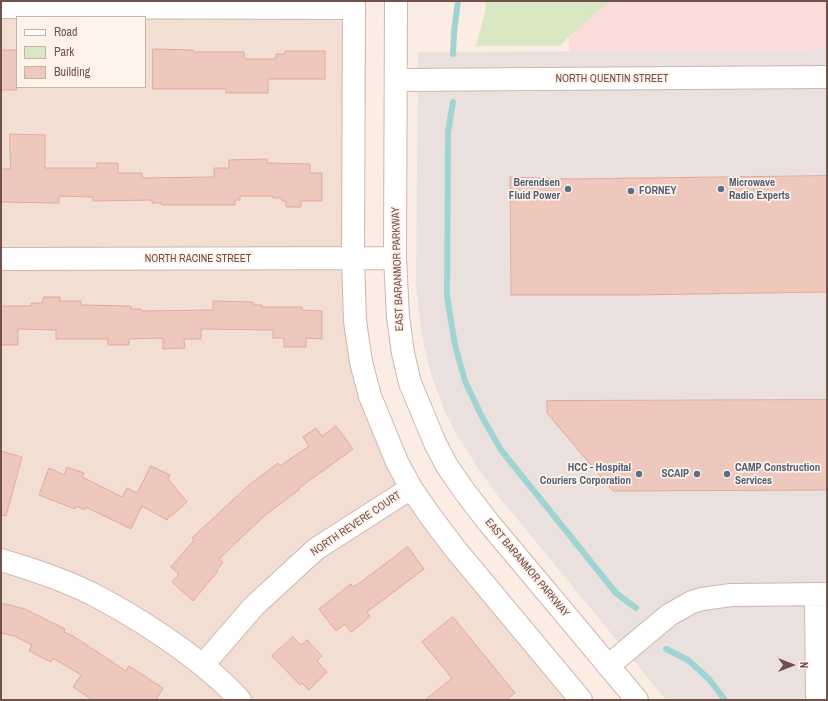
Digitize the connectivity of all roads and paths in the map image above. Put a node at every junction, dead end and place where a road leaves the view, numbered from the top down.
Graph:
1 (396, 1) edge
2 (354, 4) edge
3 (1, 7) edge
4 (827, 77) edge
5 (396, 80) junction
6 (395, 258) junction
7 (1, 259) edge
8 (353, 259) junction
9 (411, 488) junction
10 (1, 560) edge
11 (821, 594) edge
12 (203, 665) junction
13 (608, 666) junction
14 (240, 700) edge
15 (581, 700) edge
16 (636, 700) edge
17 (817, 700) edge

1 - 5 street, EAST BARANMOR PARKWAY
2 - 3 street
2 - 8 street
4 - 5 street, NORTH QUENTIN STREET
5 - 6 street, EAST BARANMOR PARKWAY
6 - 8 street, NORTH RACINE STREET
6 - 13 street, EAST BARANMOR PARKWAY
7 - 8 street, NORTH RACINE STREET
8 - 9 street
9 - 12 street, NORTH REVERE COURT
9 - 15 street
10 - 12 street
11 - 13 street
11 - 17 street
12 - 14 street
13 - 16 street, EAST BARANMOR PARKWAY

